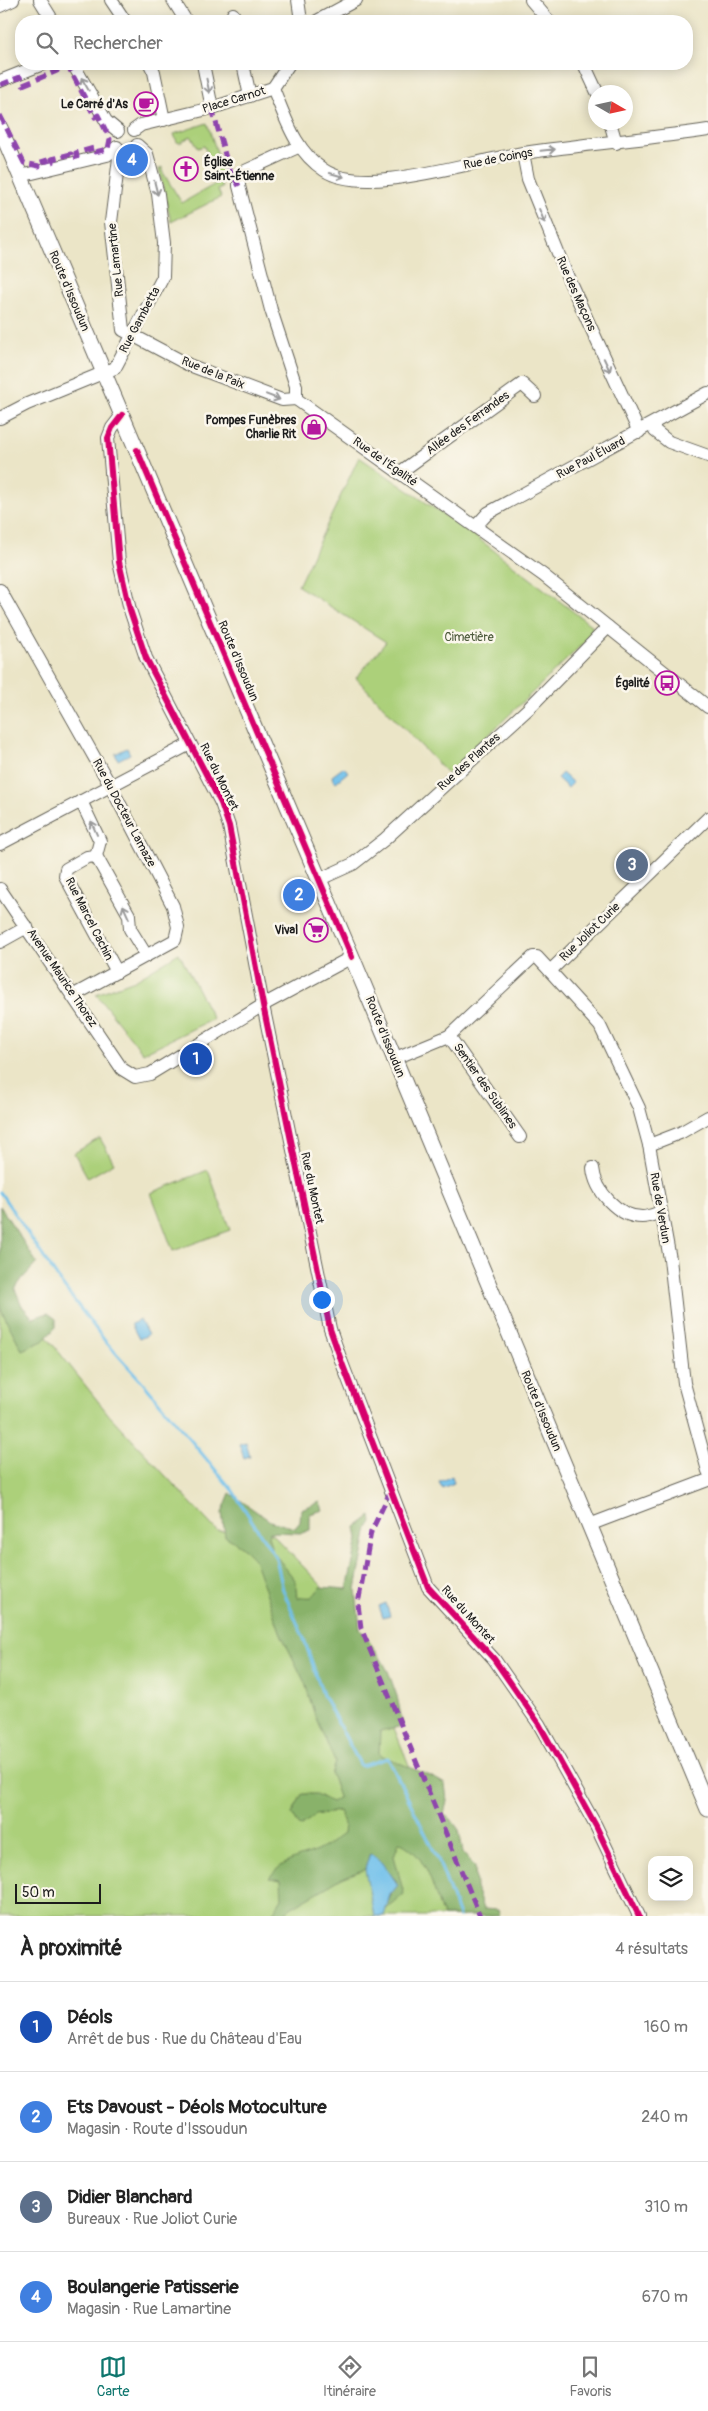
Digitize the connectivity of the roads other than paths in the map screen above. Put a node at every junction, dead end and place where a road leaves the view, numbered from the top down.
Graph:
1 (13, 0) edge
2 (40, 0) edge
3 (110, 0) edge
4 (173, 0) edge
5 (298, 0) edge
6 (356, 0) edge
7 (531, 0) edge
8 (0, 6) edge
9 (49, 15) edge
10 (121, 15) edge
11 (182, 15) edge
12 (300, 15) edge
13 (328, 15) edge
14 (544, 15) edge
15 (28, 70) edge
16 (76, 70) edge
17 (153, 70) edge
18 (204, 70) edge
19 (244, 70) edge
20 (285, 70) edge
21 (587, 70) edge
22 (0, 81) edge
23 (594, 85) edge
24 (273, 88) junction
25 (250, 96) junction
26 (212, 108) junction
27 (164, 120) junction
28 (0, 128) edge
29 (134, 130) junction
30 (612, 130) edge
31 (708, 130) edge
32 (118, 131) junction
33 (616, 143) junction
34 (138, 145) junction
35 (298, 147) junction
36 (118, 149) junction
37 (523, 153) junction
38 (20, 176) junction
39 (132, 336) junction
40 (104, 374) junction
41 (708, 393) edge
42 (535, 396) dead end
43 (296, 399) junction
44 (122, 415) junction
45 (0, 418) edge
46 (653, 424) junction
47 (639, 432) junction
48 (708, 456) edge
49 (399, 472) junction
50 (476, 526) junction
51 (0, 590) edge
52 (608, 627) junction
53 (708, 707) edge
54 (190, 744) junction
55 (110, 785) junction
56 (82, 801) junction
57 (708, 818) edge
58 (0, 844) edge
59 (96, 856) junction
60 (318, 880) junction
61 (0, 889) edge
62 (27, 927) junction
63 (0, 942) edge
64 (146, 956) junction
65 (352, 957) junction
66 (550, 971) junction
67 (117, 972) junction
68 (74, 995) junction
69 (263, 1005) junction
70 (449, 1036) junction
71 (394, 1059) junction
72 (708, 1117) edge
73 (520, 1137) dead end
74 (649, 1145) junction
75 (593, 1168) dead end
76 (661, 1212) junction
77 (708, 1471) edge
78 (708, 1480) edge
79 (590, 1525) junction
80 (708, 1809) edge
81 (640, 1916) edge

1 - 8 street
2 - 9 street
3 - 10 street
4 - 11 street
5 - 12 street
6 - 13 street
7 - 14 street
15 - 22 street
32 -> 16 street
17 - 27 street
18 -> 26 street
19 - 25 street
20 - 24 street
21 - 23 street
24 - 25 street, Place Carnot
24 - 35 street, Place Carnot
25 - 26 street, Place Carnot
26 - 27 street, Place Carnot
27 - 29 street, Place Carnot
28 - 38 main road, Route d'Issoudun
29 - 32 street
29 - 34 street
30 - 33 street
31 - 33 street, Rue de Coings
32 - 36 street
37 -> 33 street, Rue de Coings
34 - 36 street
34 -> 39 street, Rue Gambetta
35 -> 37 street, Rue de Coings
35 - 43 street
36 - 38 street
36 - 39 street, Rue Lamartine
37 -> 47 street, Rue des Maçons
38 - 40 main road, Route d'Issoudun
39 - 40 street, Rue Gambetta
39 -> 43 street, Rue de la Paix
40 - 44 main road, Route d'Issoudun
40 - 45 street
41 - 46 street, Rue Paul Éluard
42 - 49 street, Allée des Ferrandes
43 - 49 street, Rue de l'Égalité
44 - 54 street, Rue du Montet
44 - 60 main road, Route d'Issoudun
46 - 47 street, Rue Paul Éluard
46 - 48 street
47 - 50 street, Rue Paul Éluard
49 - 50 street, Rue de l'Égalité
50 - 52 street, Rue de l'Égalité
51 - 55 street, Rue du Docteur Lamaze
52 - 53 street, Rue de l'Égalité
52 - 60 street, Rue des Plantes
54 - 55 street
54 - 69 street, Rue du Montet
55 - 56 street
55 - 64 street, Rue du Docteur Lamaze
56 - 58 street
59 -> 56 street
57 - 66 street, Rue Joliot Curie
64 -> 59 street
59 - 67 street, Rue Marcel Cachin
60 - 65 main road, Route d'Issoudun
61 - 62 street, Avenue Maurice Thorez
62 - 63 street
62 - 68 street, Avenue Maurice Thorez
64 - 67 street, Rue du Docteur Lamaze
65 - 69 street
65 - 71 main road, Route d'Issoudun
66 - 70 street, Rue Joliot Curie
66 - 74 street, Rue de Verdun
67 - 68 street, Rue du Docteur Lamaze
68 - 69 street, Avenue Maurice Thorez
69 - 81 street, Rue du Montet
70 - 71 street, Rue Joliot Curie
70 - 73 street, Sentier des Sublines
71 - 79 main road, Route d'Issoudun
72 - 74 street
74 - 76 street, Rue de Verdun
75 - 76 street
76 - 77 street, Rue de Verdun
78 - 79 street
79 - 80 main road, Route d'Issoudun

